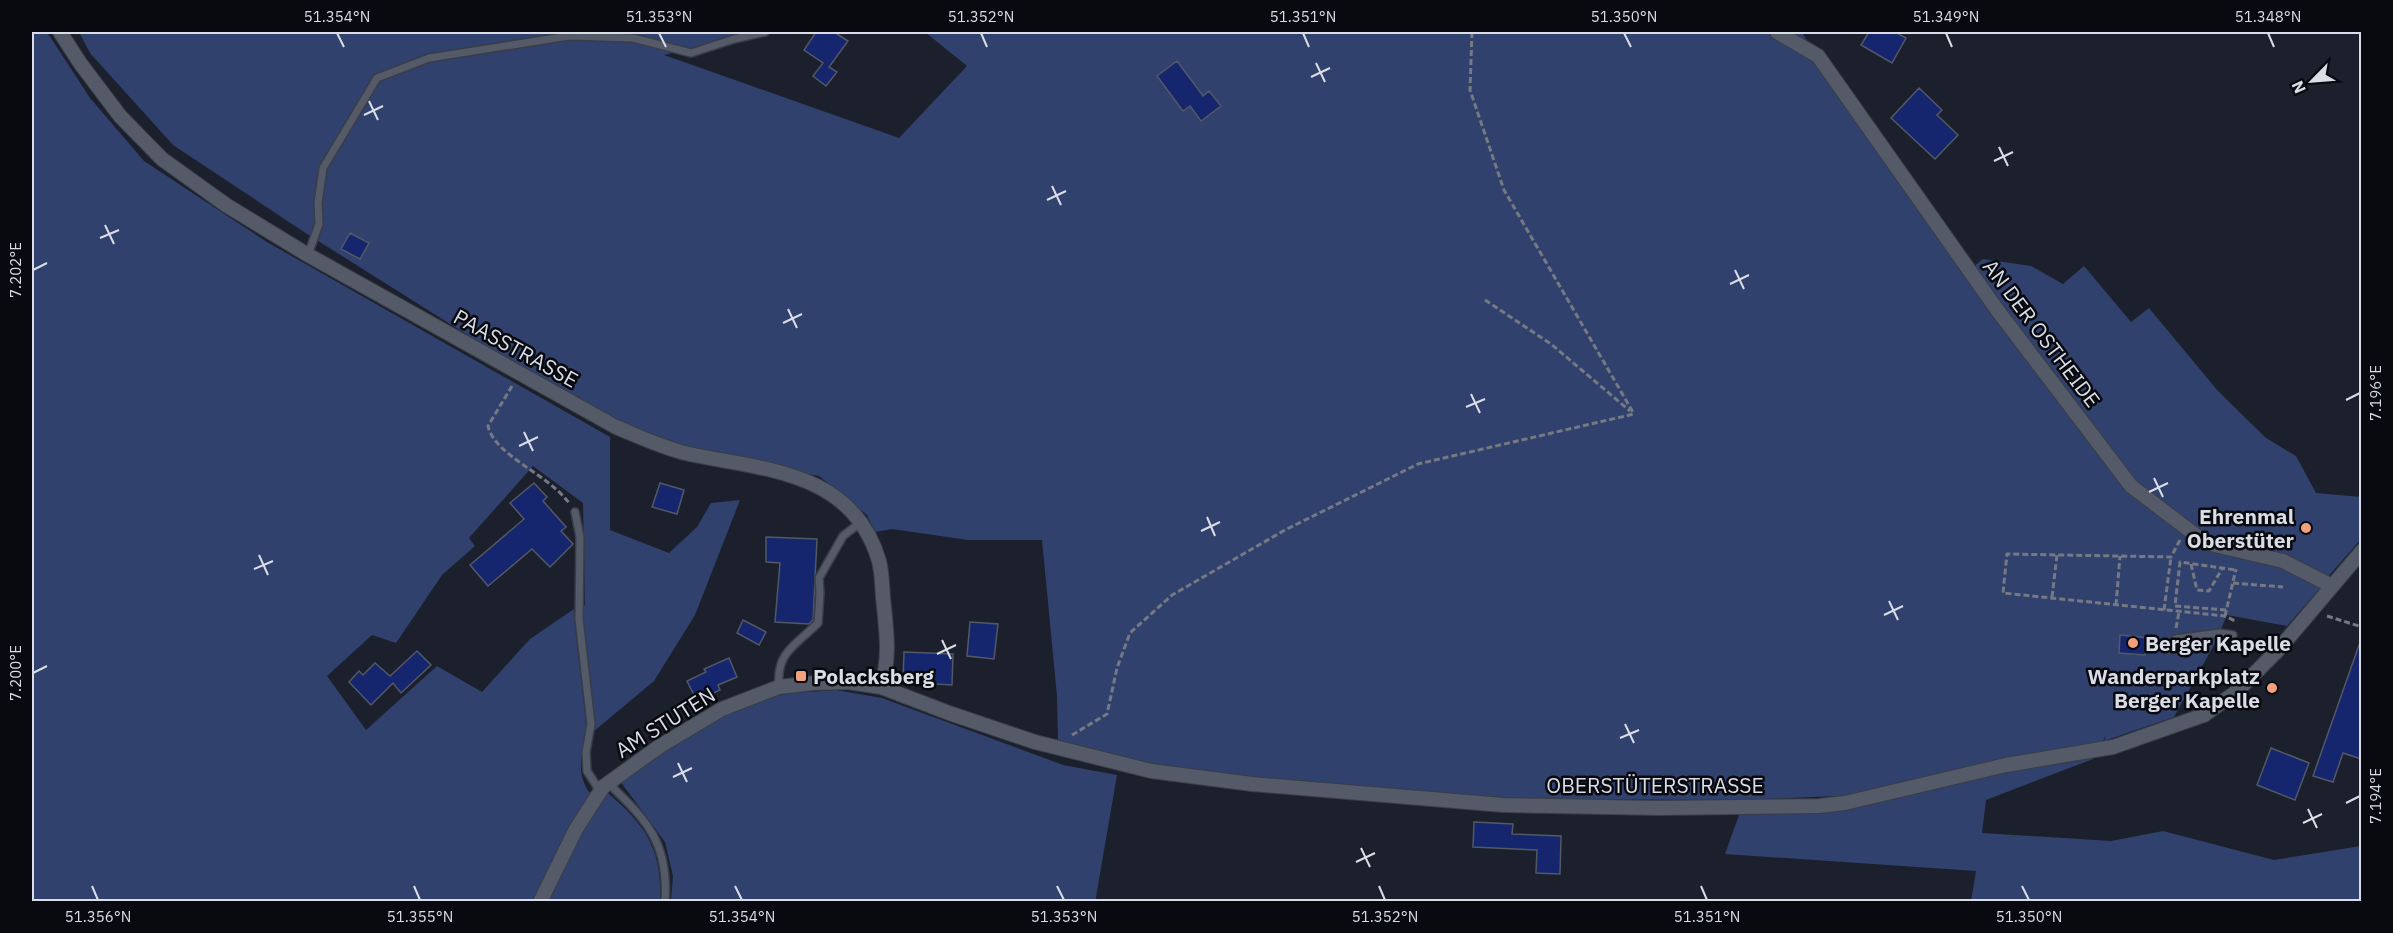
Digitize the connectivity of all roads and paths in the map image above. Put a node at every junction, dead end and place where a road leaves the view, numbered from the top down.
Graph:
1 (60, 32) edge
2 (765, 32) edge
3 (1472, 32) edge
4 (1777, 32) edge
5 (308, 255) junction
6 (1485, 300) dead end
7 (519, 374) junction
8 (1634, 414) junction
9 (575, 512) joint
10 (861, 522) junction
11 (2187, 528) junction
12 (2361, 551) edge
13 (2057, 555) junction
14 (2120, 556) junction
15 (2171, 557) junction
16 (2237, 562) dead end
17 (2191, 564) junction
18 (2222, 568) junction
19 (2235, 570) junction
20 (2233, 583) junction
21 (2332, 586) junction
22 (2283, 587) dead end
23 (2052, 598) junction
24 (2116, 605) junction
25 (2164, 610) junction
26 (2226, 610) junction
27 (2311, 611) junction
28 (2225, 616) junction
29 (2242, 626) dead end
30 (2361, 627) edge
31 (2233, 635) dead end
32 (2168, 650) dead end
33 (779, 687) junction
34 (881, 687) junction
35 (1055, 747) junction
36 (604, 787) junction
37 (540, 902) edge
38 (665, 902) edge

1 - 5 street, PAASSTRASSE
2 - 5 lane
3 - 8 path
4 - 11 street, AN DER OSTHEIDE
5 - 7 street, PAASSTRASSE
6 - 8 path
7 - 9 path
7 - 10 street, PAASSTRASSE
8 - 35 path
9 - 36 lane
10 - 33 lane
10 - 34 street, PAASSTRASSE
11 - 15 path
11 - 21 street, AN DER OSTHEIDE
12 - 21 street, OBERSTÜTERSTRASSE
13 - 14 path
13 - 23 path
13 - 23 path
14 - 15 path
14 - 24 path
15 - 25 path
16 - 19 path
17 - 18 path
17 - 18 path
17 - 26 path
18 - 19 path
19 - 20 path
20 - 22 path
20 - 26 path
21 - 27 street, OBERSTÜTERSTRASSE
23 - 24 path
24 - 25 path
25 - 28 path
26 - 28 path
27 - 30 path
27 - 35 street, OBERSTÜTERSTRASSE
28 - 29 path
31 - 32 lane
33 - 34 street, AM STUTEN
33 - 36 street, AM STUTEN
34 - 35 street, OBERSTÜTERSTRASSE
36 - 37 street, AM STUTEN
36 - 38 lane

